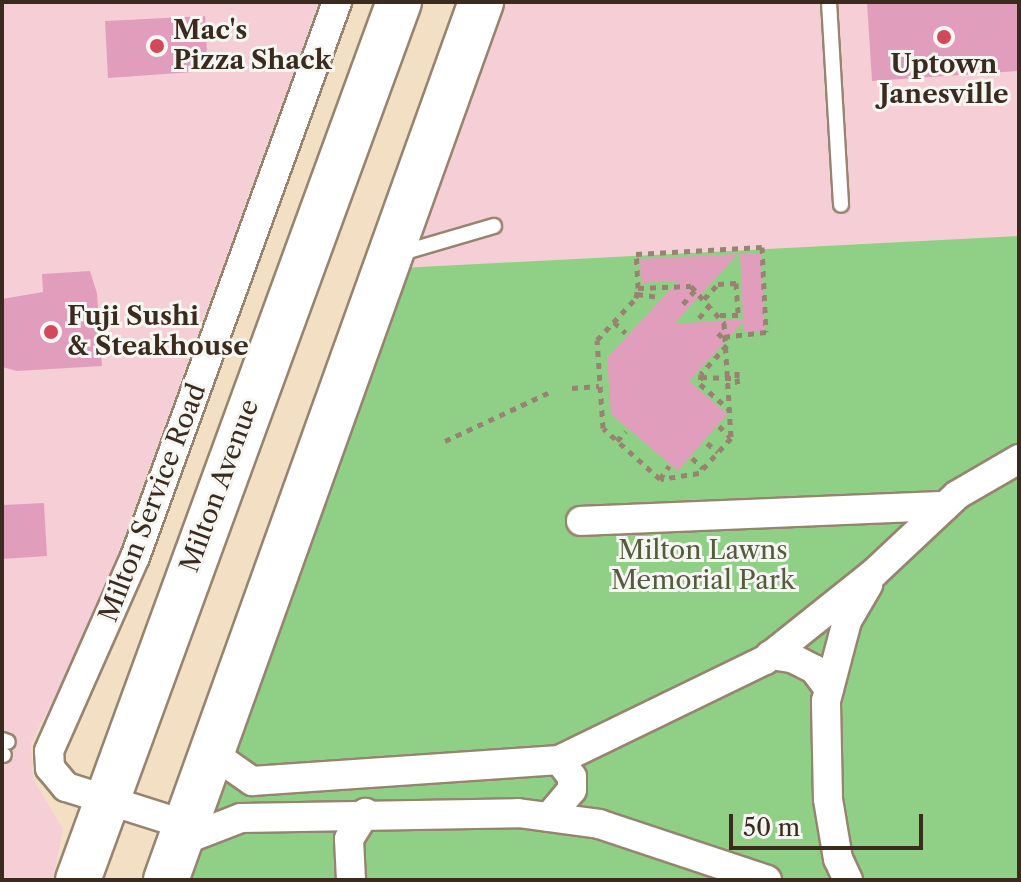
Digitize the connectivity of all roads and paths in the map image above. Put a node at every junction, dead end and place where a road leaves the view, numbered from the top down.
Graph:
1 (337, 2) edge
2 (399, 2) edge
3 (481, 2) edge
4 (829, 2) edge
5 (841, 205) dead end
6 (494, 226) dead end
7 (390, 256) junction
8 (695, 290) junction
9 (637, 291) junction
10 (659, 297) dead end
11 (704, 299) junction
12 (683, 304) dead end
13 (710, 305) junction
14 (719, 315) junction
15 (699, 318) dead end
16 (614, 322) junction
17 (714, 329) dead end
18 (626, 333) dead end
19 (725, 336) junction
20 (727, 344) junction
21 (737, 368) dead end
22 (701, 377) junction
23 (729, 378) junction
24 (737, 378) junction
25 (599, 386) junction
26 (738, 386) dead end
27 (572, 388) dead end
28 (548, 393) dead end
29 (730, 410) junction
30 (719, 426) dead end
31 (626, 431) dead end
32 (731, 438) junction
33 (445, 441) dead end
34 (617, 441) junction
35 (707, 443) dead end
36 (718, 452) junction
37 (692, 458) dead end
38 (1019, 459) edge
39 (669, 466) dead end
40 (703, 468) junction
41 (660, 479) junction
42 (945, 506) junction
43 (581, 521) dead end
44 (874, 573) junction
45 (770, 655) junction
46 (829, 689) junction
47 (212, 753) junction
48 (559, 760) junction
49 (104, 801) junction
50 (365, 813) junction
51 (303, 815) junction
52 (549, 817) junction
53 (349, 839) junction
54 (177, 849) edge
55 (78, 880) edge
56 (351, 880) edge
57 (767, 880) edge
58 (848, 880) edge

1 - 49 street, Milton Service Road
2 - 49 main road, Milton Avenue
3 - 7 main road
4 - 5 lane
6 - 7 lane
7 - 47 main road
8 - 9 path
8 - 11 path
8 - 12 path
9 - 10 path
9 - 16 path
9 - 19 path
11 - 13 path
11 - 14 path
13 - 14 path
13 - 15 path
14 - 19 path
16 - 18 path
16 - 25 path
17 - 19 path
19 - 20 path
20 - 22 path
20 - 23 path
21 - 24 path
22 - 23 path
22 - 29 path
23 - 24 path
23 - 29 path
24 - 26 path
25 - 27 path
25 - 34 path
28 - 33 path
29 - 32 path
30 - 32 path
31 - 34 path
32 - 36 path
34 - 41 path
35 - 36 path
36 - 40 path
37 - 40 path
38 - 42 street
39 - 41 path
40 - 41 path
42 - 43 street
42 - 44 street
44 - 45 street
44 - 46 street
45 - 46 street
45 - 48 street
46 - 58 street
47 - 48 street
47 - 54 main road
48 - 52 street
49 - 54 street, Milton Service Road
49 - 55 main road, Milton Avenue
50 - 51 street
50 - 52 street
50 - 53 street
51 - 53 street
51 - 54 street
52 - 57 street
53 - 56 street

